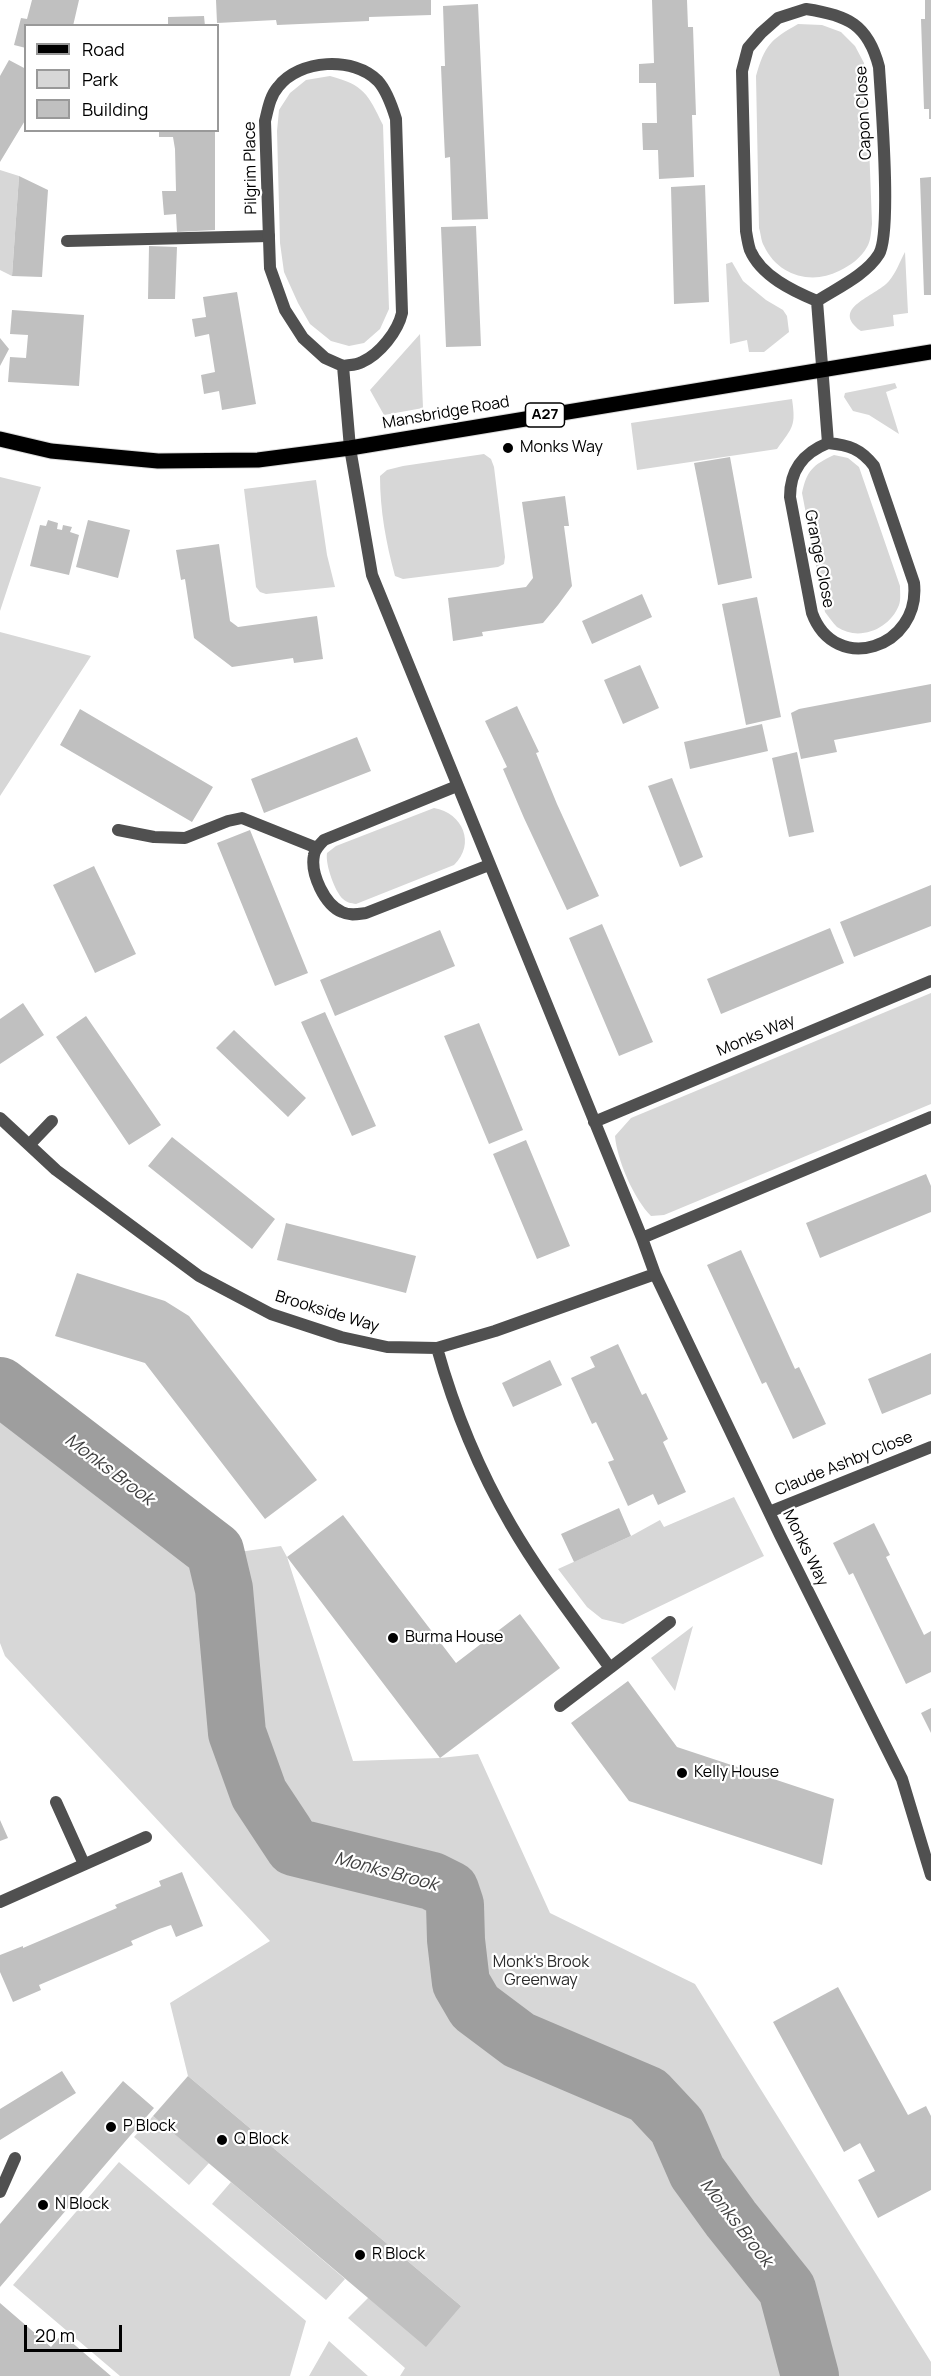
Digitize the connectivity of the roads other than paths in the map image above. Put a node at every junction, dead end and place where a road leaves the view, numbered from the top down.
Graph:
1 (269, 236) junction
2 (66, 241) dead end
3 (817, 301) junction
4 (931, 352) edge
5 (343, 366) junction
6 (822, 369) junction
7 (0, 439) edge
8 (828, 443) junction
9 (350, 448) junction
10 (457, 786) junction
11 (118, 830) dead end
12 (317, 848) junction
13 (489, 865) junction
14 (931, 981) edge
15 (931, 1117) edge
16 (0, 1118) edge
17 (52, 1121) dead end
18 (594, 1122) junction
19 (29, 1146) junction
20 (642, 1238) junction
21 (655, 1274) junction
22 (437, 1348) junction
23 (931, 1447) edge
24 (769, 1512) junction
25 (670, 1622) dead end
26 (610, 1668) junction
27 (561, 1706) dead end
28 (56, 1802) dead end
29 (146, 1837) dead end
30 (84, 1864) junction
31 (931, 1875) edge
32 (0, 1902) edge
33 (15, 2158) dead end
34 (0, 2192) edge

1 - 2 street
1 - 5 street, Pilgrim Place
1 - 5 street, Pilgrim Place
3 - 3 street, Capon Close
3 - 6 street
4 - 6 main road, Mansbridge Road / A27
5 - 9 street
6 - 8 street
6 - 9 main road, Mansbridge Road / A27
7 - 9 main road, Mansbridge Road / A27
8 - 8 street, Grange Close
9 - 10 street, Monks Way
10 - 12 street
10 - 13 street, Monks Way
11 - 12 street
12 - 13 street
13 - 18 street, Monks Way
14 - 18 street, Monks Way
15 - 20 street
16 - 19 street, Brookside Way
17 - 19 street
18 - 20 street, Monks Way
19 - 22 street, Brookside Way
20 - 21 street, Monks Way
21 - 22 street, Brookside Way
21 - 24 street, Monks Way
22 - 26 street
23 - 24 street, Claude Ashby Close
24 - 31 street, Monks Way
25 - 26 street
26 - 27 street
28 - 30 street
29 - 30 street
30 - 32 street
33 - 34 street

